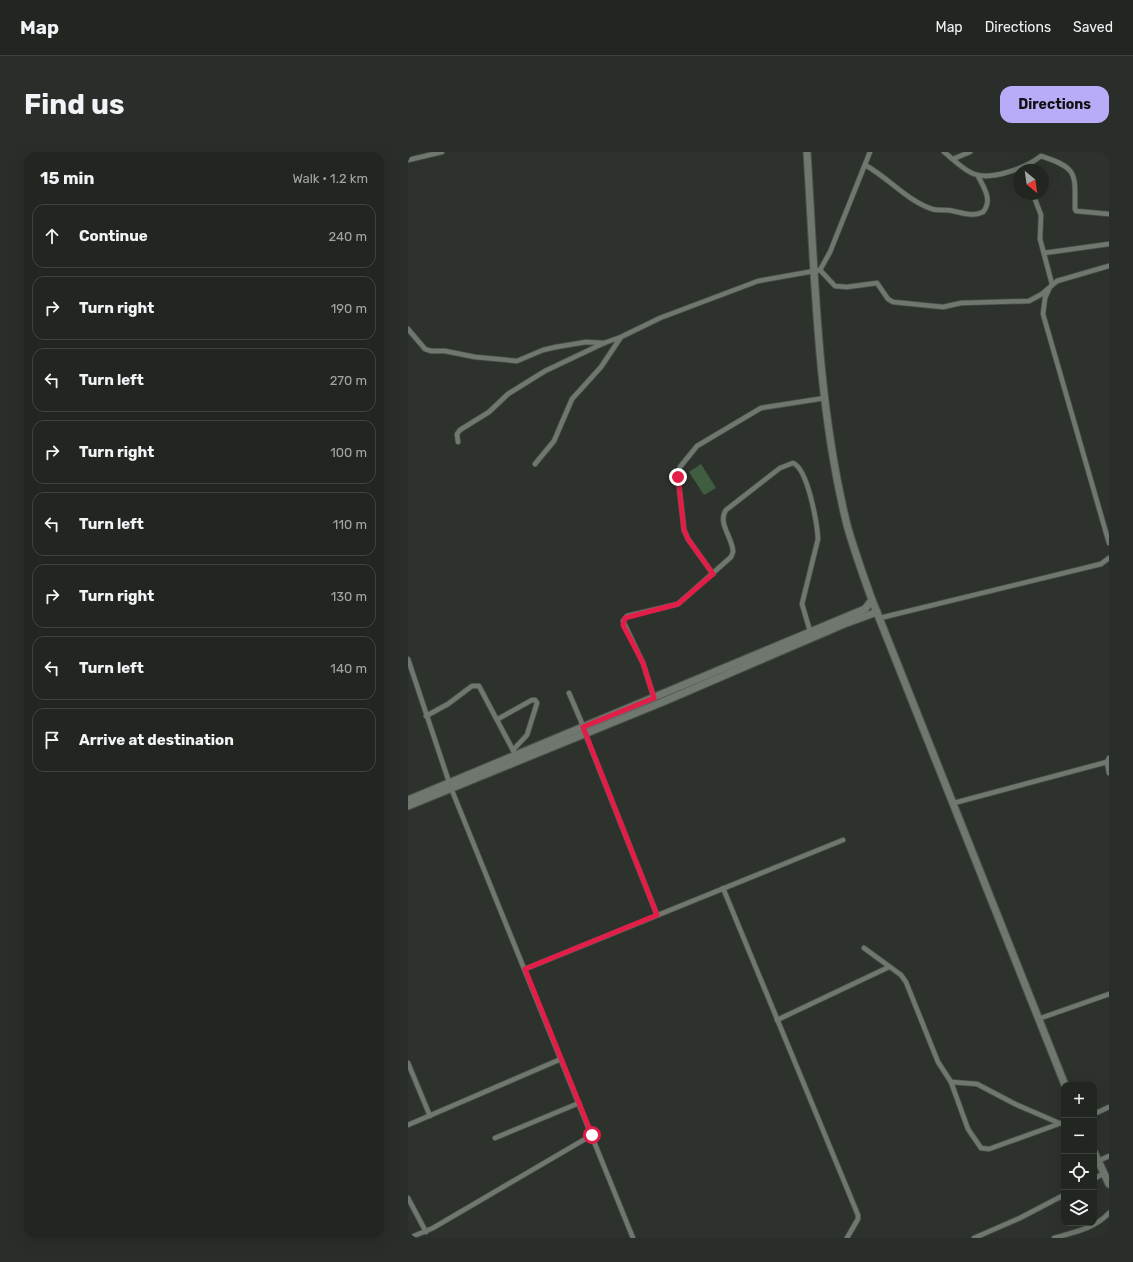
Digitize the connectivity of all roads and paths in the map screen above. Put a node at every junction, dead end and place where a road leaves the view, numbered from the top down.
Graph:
1 (442, 152) edge
2 (807, 152) edge
3 (870, 152) edge
4 (944, 152) edge
5 (970, 152) edge
6 (1043, 154) edge
7 (953, 159) junction
8 (408, 160) edge
9 (1027, 164) edge
10 (865, 165) junction
11 (1013, 171) edge
12 (978, 176) junction
13 (1035, 200) edge
14 (1109, 214) edge
15 (1109, 244) edge
16 (1044, 254) junction
17 (1109, 266) edge
18 (817, 271) junction
19 (1052, 284) junction
20 (1049, 288) junction
21 (408, 329) edge
22 (621, 337) junction
23 (604, 343) junction
24 (825, 398) junction
25 (458, 442) dead end
26 (535, 464) dead end
27 (1109, 543) edge
28 (1109, 558) edge
29 (713, 574) junction
30 (872, 600) junction
31 (879, 615) junction
32 (810, 631) junction
33 (408, 659) edge
34 (569, 694) dead end
35 (654, 698) junction
36 (426, 716) junction
37 (498, 719) junction
38 (584, 730) junction
39 (514, 752) junction
40 (1108, 760) edge
41 (1109, 773) edge
42 (450, 785) junction
43 (408, 800) edge
44 (954, 803) junction
45 (408, 806) edge
46 (843, 840) dead end
47 (723, 888) junction
48 (657, 915) junction
49 (864, 948) dead end
50 (889, 967) junction
51 (525, 969) junction
52 (1109, 994) edge
53 (1038, 1018) junction
54 (778, 1020) junction
55 (561, 1058) junction
56 (408, 1064) edge
57 (951, 1082) junction
58 (1064, 1082) edge
59 (579, 1103) junction
60 (1109, 1107) edge
61 (1097, 1113) edge
62 (430, 1116) junction
63 (1059, 1123) joint
64 (408, 1125) edge
65 (592, 1135) junction
66 (495, 1138) dead end
67 (1095, 1154) edge
68 (1109, 1156) edge
69 (1098, 1161) junction
70 (1104, 1173) junction
71 (1097, 1177) edge
72 (1109, 1184) edge
73 (1061, 1197) edge
74 (408, 1198) edge
75 (1109, 1213) edge
76 (426, 1232) junction
77 (409, 1238) edge
78 (633, 1238) edge
79 (847, 1238) edge
80 (974, 1238) edge
81 (1054, 1238) edge

1 - 8 street
2 - 18 street
3 - 10 street
4 - 7 street
5 - 7 street
6 - 9 street
6 - 14 street
7 - 12 street
10 - 12 street
10 - 18 street
11 - 12 street
13 - 16 street
15 - 16 street
16 - 19 street
17 - 19 street
18 - 20 street
18 - 22 street
18 - 24 street
19 - 20 street
20 - 27 street
21 - 23 street
22 - 23 street
22 - 26 street
23 - 25 street
24 - 29 street
24 - 30 street
28 - 31 street
29 - 32 street
29 - 35 street
30 - 31 street
30 - 32 street
31 - 38 street
31 - 44 street
32 - 35 street
33 - 36 street
34 - 38 street
35 - 38 street
36 - 37 street
36 - 42 street
37 - 39 street
37 - 39 street
38 - 39 street
38 - 42 street
38 - 48 street
39 - 42 street
40 - 41 street
40 - 44 street
42 - 43 street
42 - 45 street
42 - 51 street
44 - 53 street
46 - 47 street
47 - 48 street
47 - 54 street
48 - 51 street
49 - 50 street
50 - 54 street
50 - 57 street
51 - 55 street
52 - 53 street
53 - 58 street
54 - 79 street
55 - 59 street
55 - 62 street
56 - 62 street
57 - 63 street
57 - 63 street
59 - 65 street
59 - 66 street
60 - 61 street
62 - 64 street
65 - 76 street
65 - 78 street
67 - 69 street
68 - 69 street
69 - 70 street
70 - 71 street
70 - 72 street
73 - 80 street
74 - 76 street
75 - 81 street
76 - 77 street

